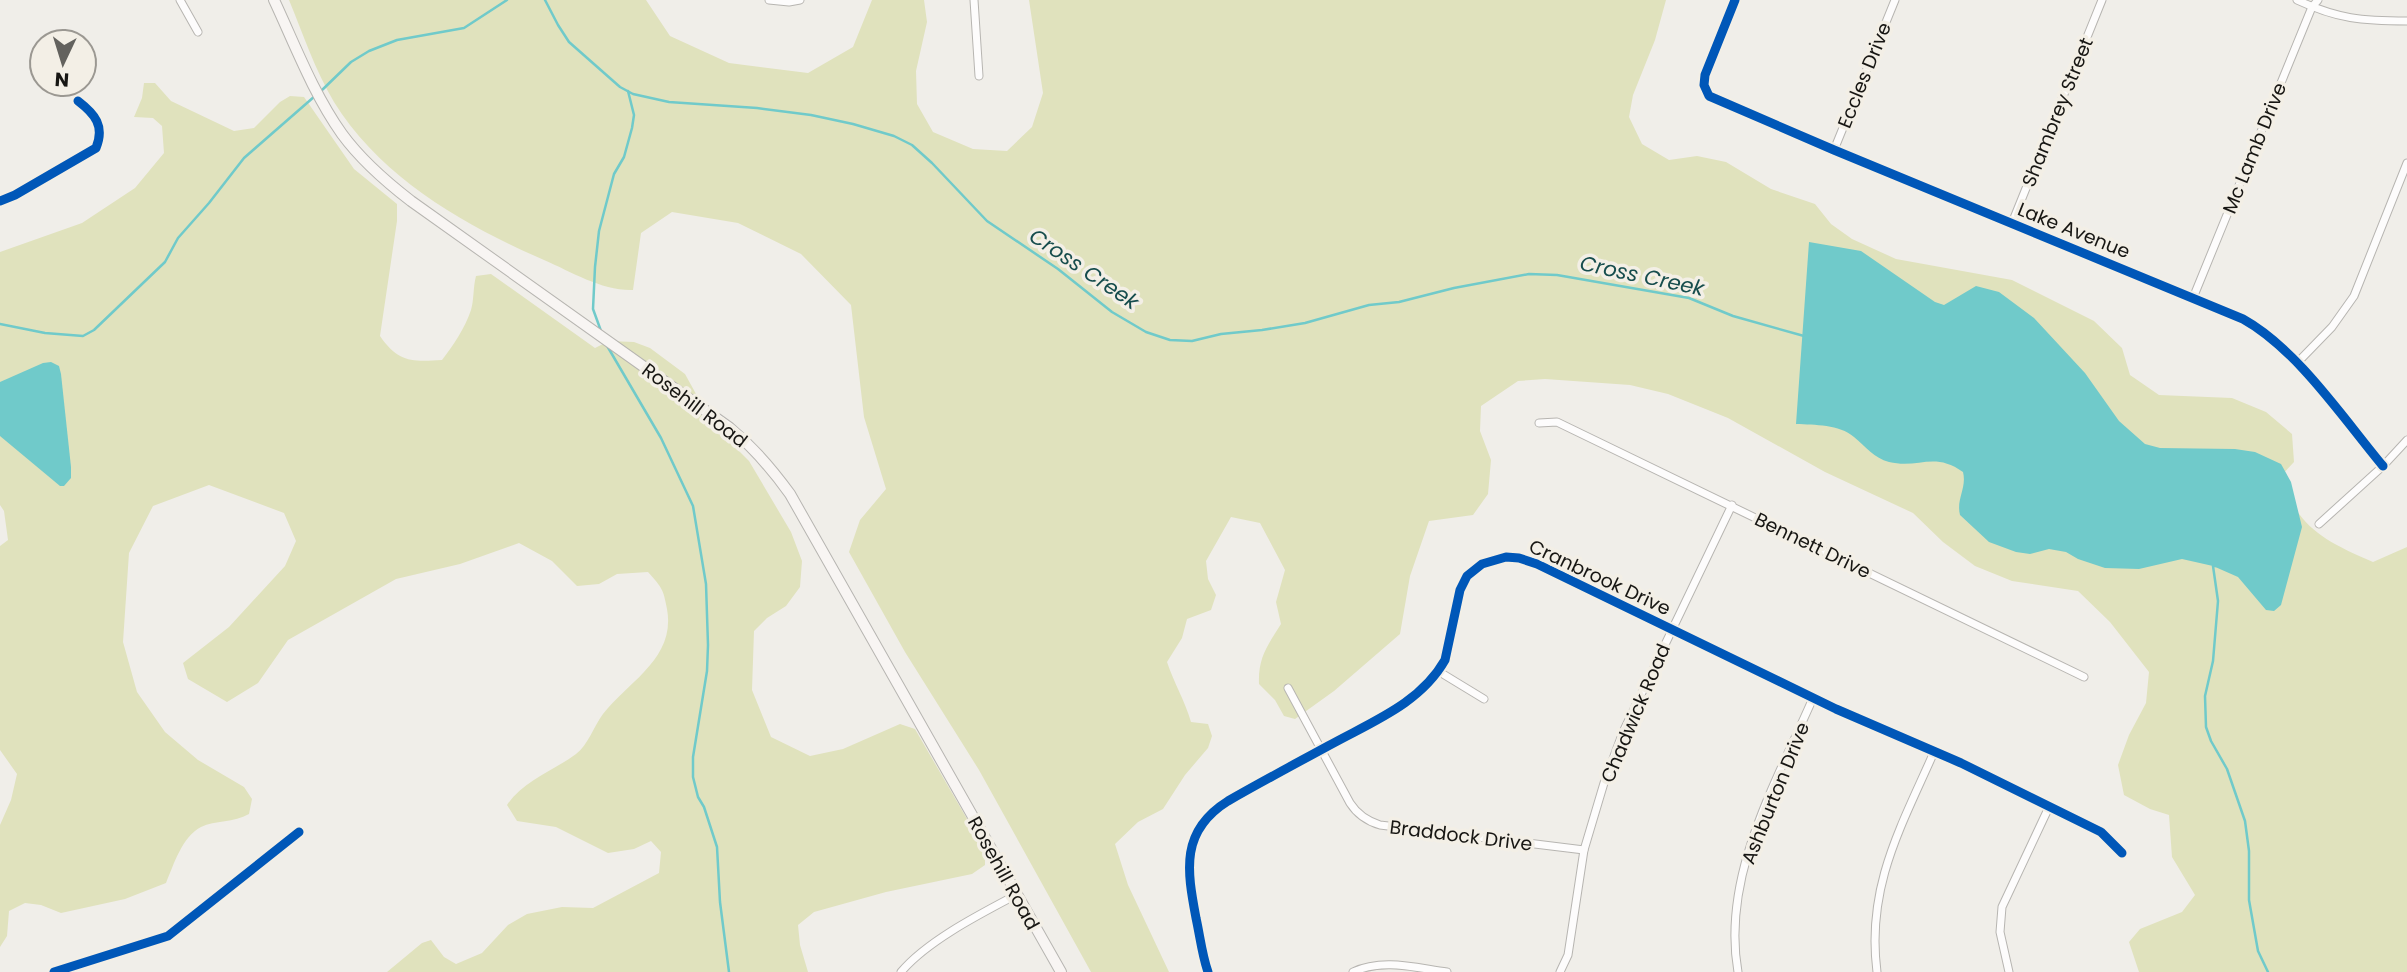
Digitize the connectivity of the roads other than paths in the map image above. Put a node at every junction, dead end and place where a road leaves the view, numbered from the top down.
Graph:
1 (180, 0) edge
2 (274, 0) edge
3 (769, 0) edge
4 (800, 0) edge
5 (974, 0) edge
6 (1735, 0) edge
7 (1895, 0) edge
8 (2102, 0) edge
9 (2297, 0) edge
10 (2315, 3) edge
11 (2407, 21) edge
12 (198, 32) dead end
13 (979, 76) dead end
14 (78, 101) dead end
15 (1834, 150) junction
16 (2407, 163) edge
17 (0, 201) edge
18 (2012, 223) junction
19 (2193, 298) junction
20 (2297, 363) junction
21 (1539, 423) dead end
22 (2407, 440) edge
23 (2383, 466) junction
24 (1732, 505) junction
25 (2319, 524) dead end
26 (1672, 629) junction
27 (1438, 671) junction
28 (2084, 677) dead end
29 (1288, 688) dead end
30 (1814, 698) junction
31 (1485, 699) dead end
32 (1321, 750) junction
33 (1934, 752) junction
34 (2049, 807) junction
35 (299, 832) dead end
36 (1584, 850) junction
37 (2122, 852) dead end
38 (1016, 895) junction
39 (54, 972) edge
40 (901, 972) edge
41 (1060, 972) edge
42 (1208, 972) edge
43 (1353, 972) edge
44 (1447, 972) edge
45 (1560, 972) edge
46 (1738, 972) edge
47 (1877, 972) edge
48 (2009, 972) edge

1 - 12 street
2 - 38 main road, Rosehill Road
3 - 4 street
5 - 13 street
6 - 15 street, Lake Avenue
7 - 15 street, Eccles Drive
8 - 18 street, Shambrey Street
9 - 10 street
10 - 11 street
10 - 19 street, Mc Lamb Drive
14 - 17 street
15 - 18 street, Lake Avenue
16 - 20 street
18 - 19 street, Lake Avenue
19 - 20 street, Lake Avenue
20 - 23 street, Lake Avenue
21 - 24 street, Bennett Drive
22 - 23 street
23 - 25 street
24 - 26 street, Chadwick Road
24 - 28 street, Bennett Drive
26 - 27 street, Cranbrook Drive
26 - 30 street, Cranbrook Drive
26 - 36 street, Chadwick Road
27 - 31 street
27 - 32 street, Cranbrook Drive
29 - 32 street, Braddock Drive
30 - 33 street, Cranbrook Drive
30 - 46 street, Ashburton Drive
32 - 36 street, Braddock Drive
32 - 42 street, Cranbrook Drive
33 - 34 street, Cranbrook Drive
33 - 47 street
34 - 37 street, Cranbrook Drive
34 - 48 street
35 - 39 street
36 - 45 street, Chadwick Road
38 - 40 street
38 - 41 main road, Rosehill Road
43 - 44 street

